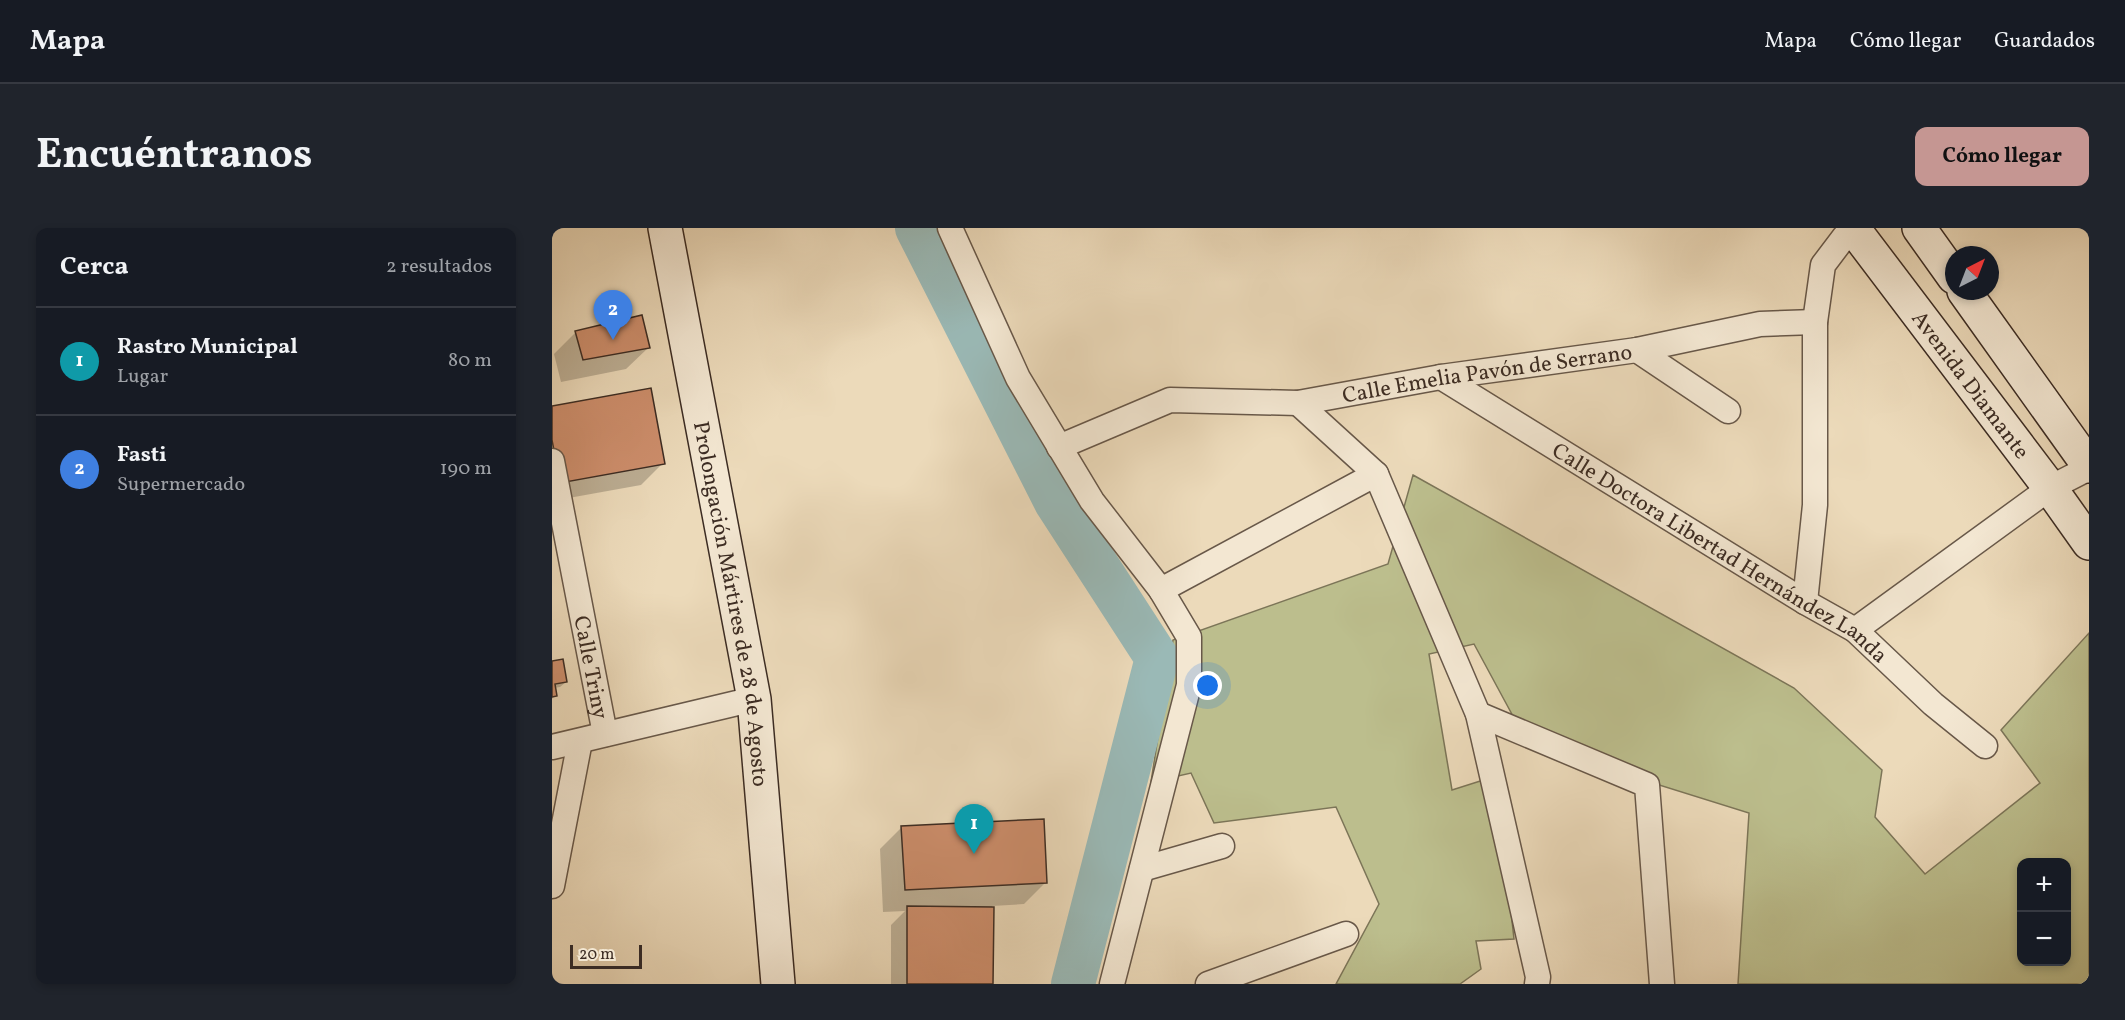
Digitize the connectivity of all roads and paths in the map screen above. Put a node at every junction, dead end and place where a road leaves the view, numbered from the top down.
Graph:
1 (665, 228) edge
2 (951, 228) edge
3 (1852, 228) edge
4 (1919, 228) edge
5 (1945, 264) edge
6 (1970, 300) edge
7 (1815, 322) junction
8 (1637, 350) junction
9 (1441, 377) junction
10 (1298, 403) junction
11 (1728, 411) dead end
12 (1059, 447) junction
13 (552, 460) edge
14 (2089, 467) edge
15 (1376, 474) junction
16 (2050, 488) junction
17 (2089, 543) edge
18 (1161, 590) junction
19 (1805, 602) junction
20 (1855, 630) junction
21 (754, 699) junction
22 (1478, 714) junction
23 (604, 734) junction
24 (580, 741) junction
25 (1985, 746) dead end
26 (552, 747) edge
27 (1222, 846) dead end
28 (1142, 869) junction
29 (552, 886) edge
30 (1346, 934) dead end
31 (778, 984) edge
32 (1112, 984) edge
33 (1208, 984) edge
34 (1537, 984) edge
35 (1662, 984) edge

1 - 21 main road, Prolongación Mártires de 28 de Agosto
2 - 12 street
3 - 7 street
3 - 16 main road, Avenida Diamante
4 - 5 main road
6 - 14 main road, Avenida Diamante
7 - 8 street, Calle Emelia Pavón de Serrano
7 - 19 street
8 - 9 street, Calle Emelia Pavón de Serrano
8 - 11 street
9 - 10 street, Calle Emelia Pavón de Serrano
9 - 19 street, Calle Doctora Libertad Hernández Landa
10 - 12 street, Calle Emelia Pavón de Serrano
10 - 15 street
12 - 18 street
13 - 23 street, Calle Triny
14 - 16 street
15 - 18 street
15 - 22 street
16 - 17 main road, Avenida Diamante
16 - 20 street
18 - 28 street
19 - 20 street, Calle Doctora Libertad Hernández Landa
20 - 25 street, Calle Doctora Libertad Hernández Landa
21 - 23 street
21 - 31 main road, Prolongación Mártires de 28 de Agosto
22 - 34 street
22 - 35 street
23 - 24 street
24 - 26 street
24 - 29 street
27 - 28 street
28 - 32 street
30 - 33 street

